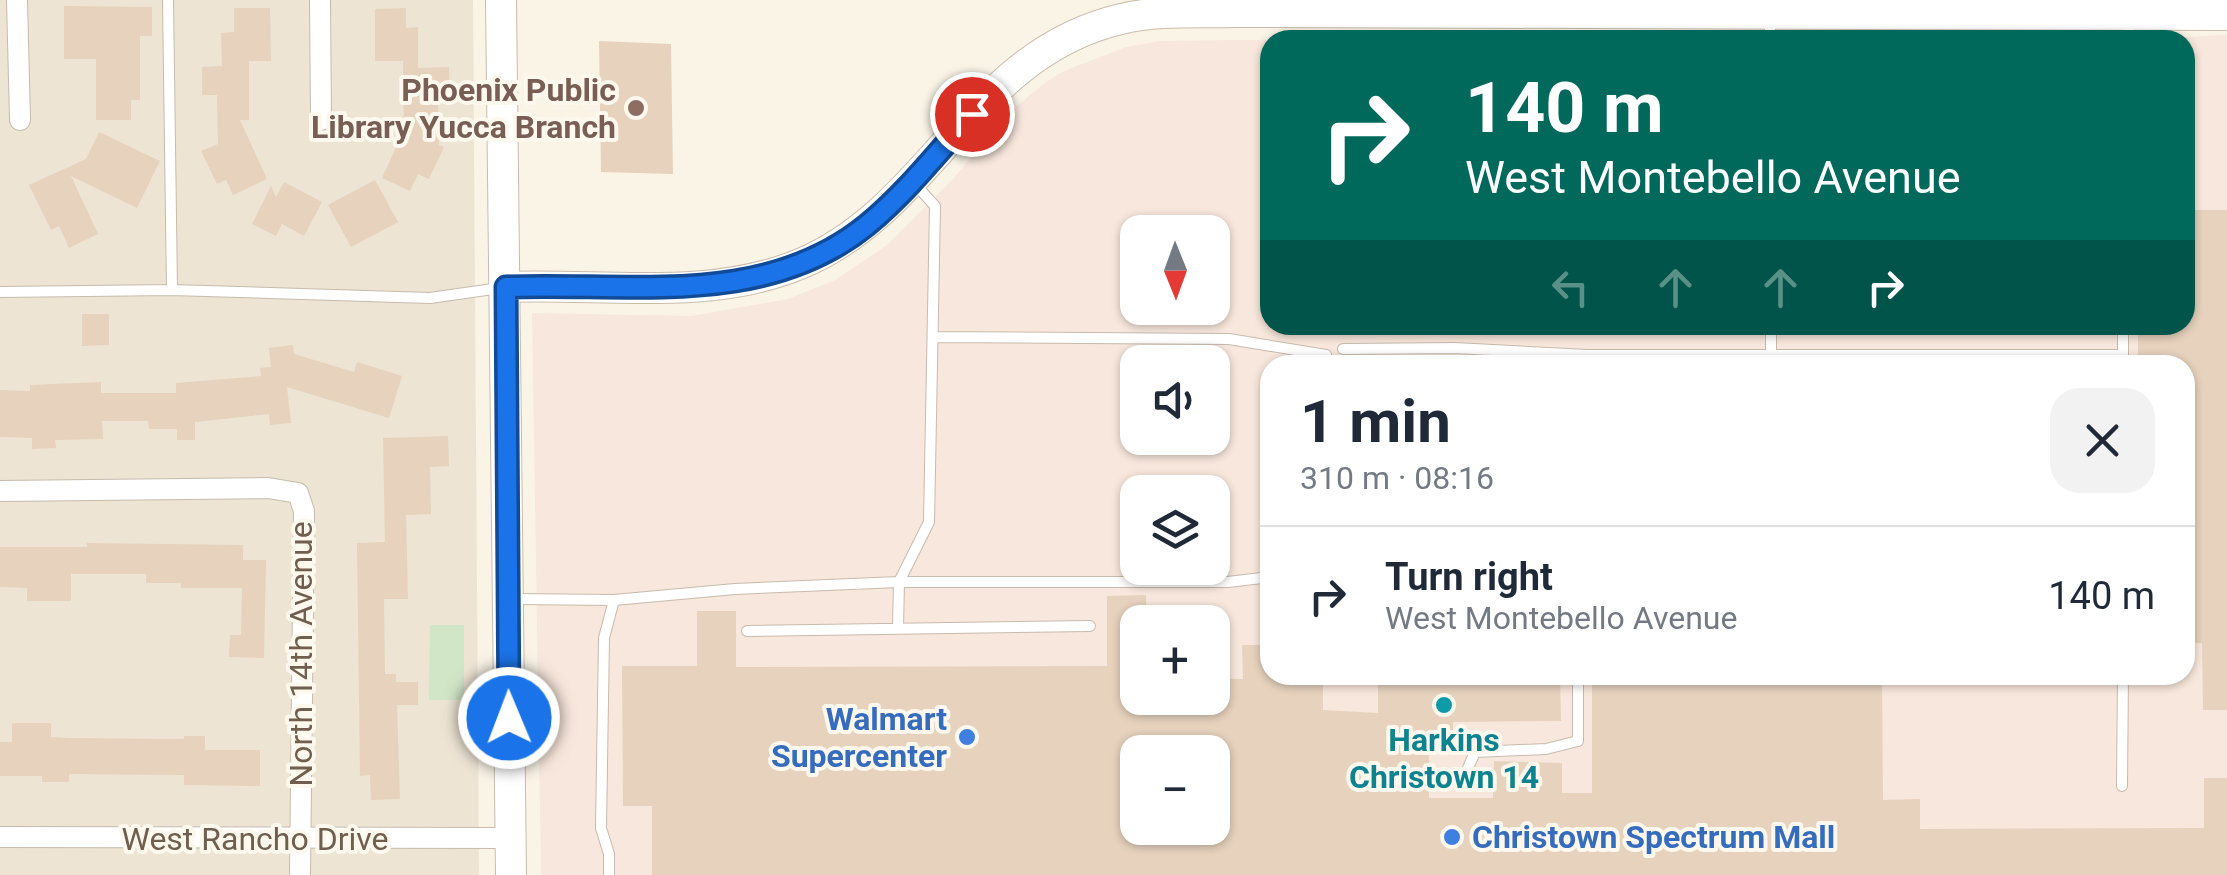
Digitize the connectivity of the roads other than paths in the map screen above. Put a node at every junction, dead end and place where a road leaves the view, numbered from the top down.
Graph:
1 (16, 0) edge
2 (168, 0) edge
3 (320, 0) edge
4 (502, 0) edge
5 (2227, 14) edge
6 (1770, 17) edge
7 (2130, 27) edge
8 (20, 120) dead end
9 (321, 120) dead end
10 (912, 180) junction
11 (506, 287) junction
12 (172, 290) junction
13 (0, 292) edge
14 (1770, 335) edge
15 (935, 337) junction
16 (1343, 348) dead end
17 (1326, 355) edge
18 (1521, 355) edge
19 (1771, 355) edge
20 (0, 491) edge
21 (1260, 577) edge
22 (899, 582) junction
23 (508, 598) junction
24 (614, 600) junction
25 (1090, 626) dead end
26 (898, 628) junction
27 (747, 631) dead end
28 (1578, 685) edge
29 (2123, 685) edge
30 (1464, 775) dead end
31 (2122, 786) dead end
32 (0, 837) edge
33 (510, 838) junction
34 (300, 839) junction
35 (300, 875) edge
36 (510, 875) edge
37 (609, 875) edge

1 - 8 street
2 - 12 lane
3 - 9 street
4 - 11 street
5 - 7 street
6 - 7 street
6 - 10 street
10 - 11 street
10 - 15 lane
11 - 12 lane
11 - 23 street
12 - 13 lane
14 - 19 lane
15 - 17 lane
15 - 22 lane
16 - 18 lane
20 - 34 street, North 14th Avenue
21 - 22 lane
22 - 24 lane
22 - 26 lane
23 - 24 lane
23 - 33 street
24 - 37 lane
25 - 26 lane
26 - 27 lane
28 - 30 lane
29 - 31 lane
32 - 34 street, West Rancho Drive
33 - 34 street, West Rancho Drive
33 - 36 street
34 - 35 street, North 14th Avenue

